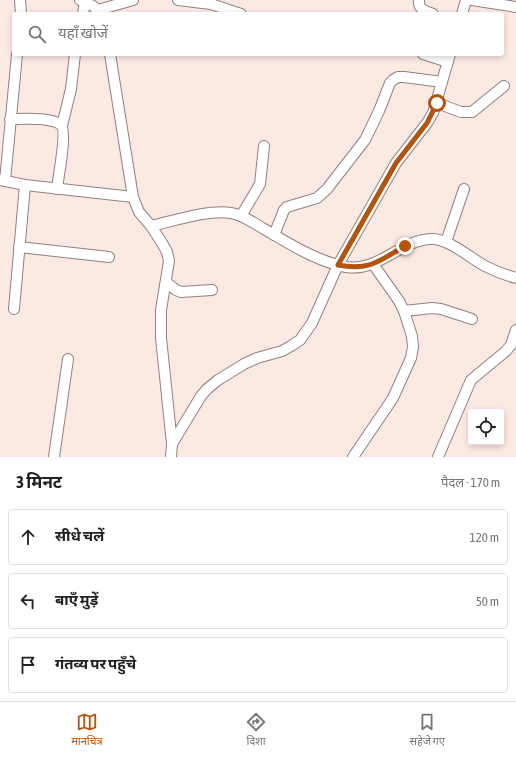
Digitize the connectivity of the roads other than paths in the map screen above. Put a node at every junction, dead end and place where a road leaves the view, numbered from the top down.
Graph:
1 (20, 0) edge
2 (134, 0) edge
3 (178, 0) edge
4 (419, 0) edge
5 (466, 0) edge
6 (472, 0) edge
7 (83, 1) edge
8 (516, 7) edge
9 (21, 12) edge
10 (83, 12) edge
11 (100, 12) edge
12 (235, 12) edge
13 (428, 12) edge
14 (463, 12) edge
15 (17, 56) edge
16 (75, 56) edge
17 (110, 56) edge
18 (436, 56) edge
19 (449, 58) edge
20 (442, 82) junction
21 (504, 86) dead end
22 (437, 103) junction
23 (10, 119) junction
24 (62, 126) junction
25 (264, 146) dead end
26 (2, 180) edge
27 (25, 185) junction
28 (57, 188) junction
29 (464, 189) dead end
30 (133, 197) junction
31 (241, 216) junction
32 (151, 226) junction
33 (274, 235) junction
34 (446, 242) junction
35 (19, 247) junction
36 (109, 257) dead end
37 (373, 264) junction
38 (338, 265) junction
39 (516, 278) edge
40 (166, 282) junction
41 (212, 290) dead end
42 (14, 309) dead end
43 (404, 311) junction
44 (472, 319) dead end
45 (516, 330) edge
46 (68, 359) dead end
47 (172, 444) junction
48 (54, 457) edge
49 (171, 457) edge
50 (353, 457) edge
51 (438, 457) edge

1 - 9 street
2 - 11 street
3 - 12 street
4 - 13 street
5 - 14 street
6 - 8 street
7 - 10 street
7 - 11 street
15 - 23 street
16 - 24 street
17 - 30 street
18 - 19 street
19 - 20 street
20 - 22 street
20 - 33 street
21 - 22 street
22 - 38 street
23 - 24 street
23 - 26 street
24 - 28 street
25 - 31 street
26 - 27 street
27 - 28 street
27 - 35 street
28 - 30 street
29 - 34 street
30 - 32 street
31 - 32 street
31 - 33 street
32 - 40 street
33 - 38 street
34 - 37 street
34 - 39 street
35 - 36 street
35 - 42 street
37 - 38 street
37 - 43 street
38 - 47 street
40 - 41 street
40 - 47 street
43 - 44 street
43 - 50 street
45 - 51 street
46 - 48 street
47 - 49 street

